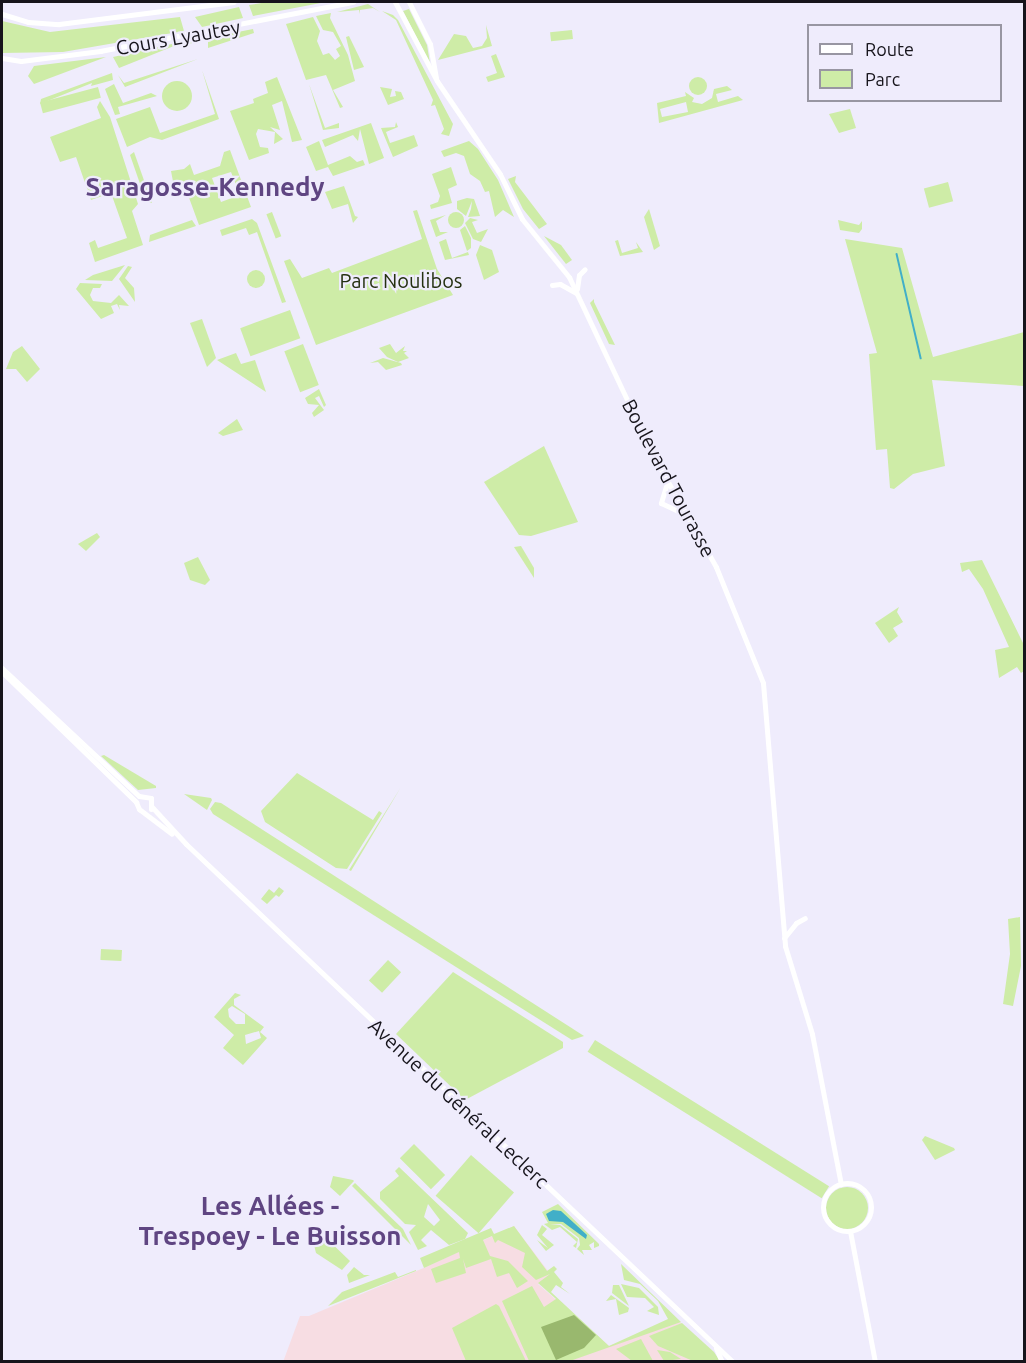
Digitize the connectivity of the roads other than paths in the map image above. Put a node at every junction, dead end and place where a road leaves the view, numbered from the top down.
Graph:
1 (234, 2) edge
2 (353, 2) edge
3 (395, 2) edge
4 (409, 2) edge
5 (2, 14) edge
6 (2, 58) edge
7 (437, 81) junction
8 (585, 269) dead end
9 (552, 285) dead end
10 (577, 294) junction
11 (667, 481) junction
12 (686, 514) junction
13 (2, 670) edge
14 (138, 799) junction
15 (149, 809) junction
16 (805, 918) dead end
17 (784, 939) junction
18 (841, 1184) junction
19 (850, 1231) junction
20 (714, 1343) junction
21 (722, 1362) edge
22 (733, 1362) edge
23 (875, 1362) edge

1 - 5 main road
2 - 6 main road, Cours Lyautey
3 - 7 main road, Boulevard Tourasse
4 - 7 main road, Boulevard Tourasse
7 - 10 main road, Boulevard Tourasse
8 - 10 main road
9 - 10 main road
10 - 11 main road, Boulevard Tourasse
11 - 12 main road, Boulevard Tourasse
11 - 12 main road
12 - 17 main road, Boulevard Tourasse
13 - 14 main road
14 - 15 main road
14 - 15 main road
15 - 20 main road, Avenue du Général Leclerc
16 - 17 main road
17 - 18 main road, Boulevard Tourasse
18 - 19 main road
18 - 19 main road
19 - 23 main road
20 - 21 main road
20 - 22 main road, Avenue du Général Leclerc

